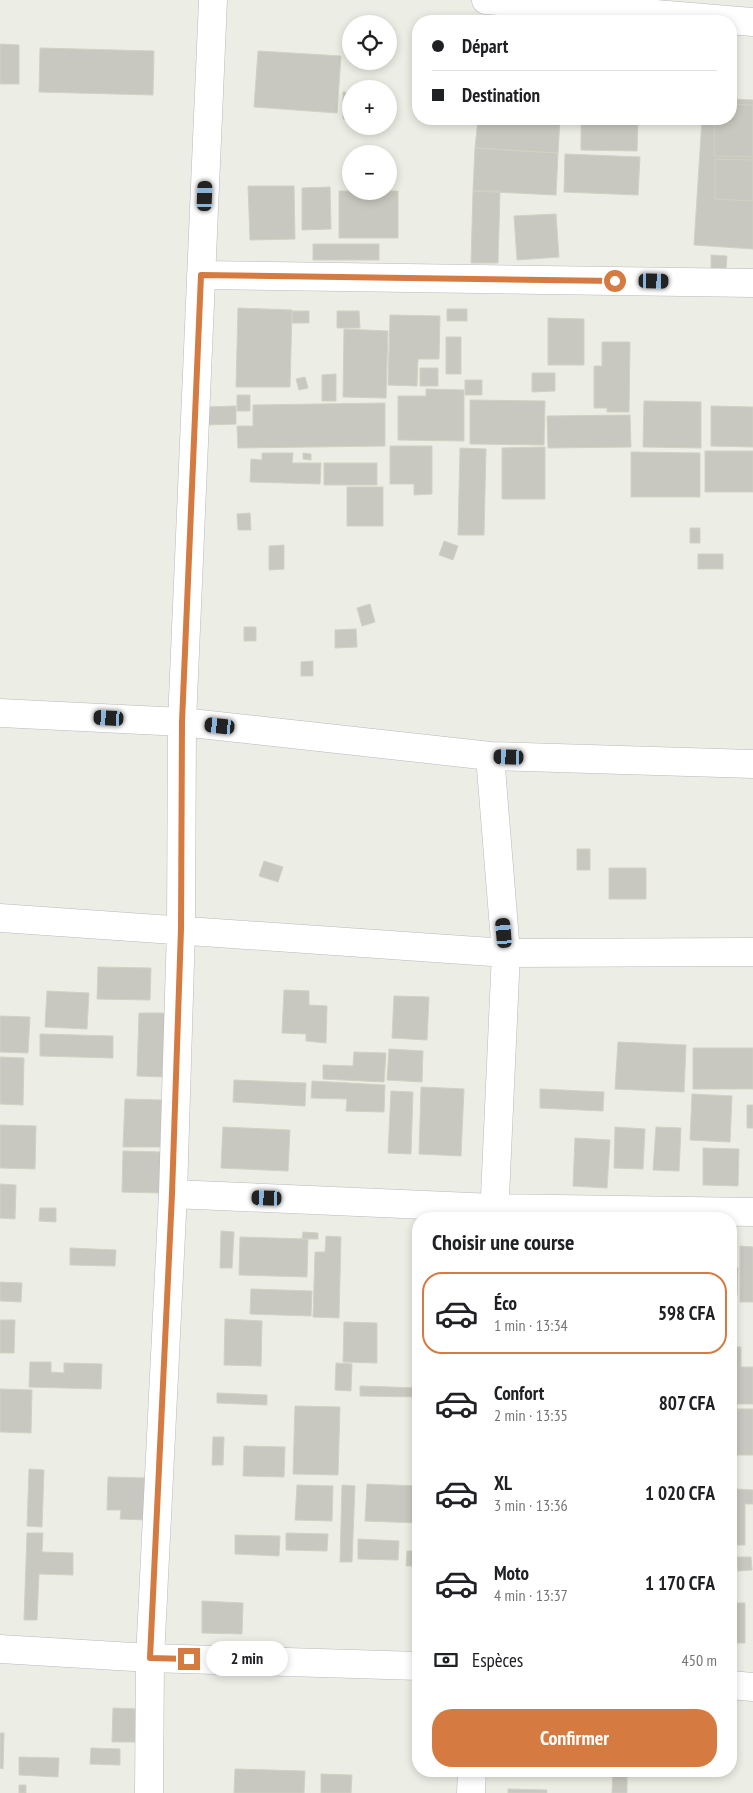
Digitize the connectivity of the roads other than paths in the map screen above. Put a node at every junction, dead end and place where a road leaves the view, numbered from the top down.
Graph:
1 (213, 0) edge
2 (486, 0) edge
3 (523, 1) edge
4 (676, 15) edge
5 (737, 21) edge
6 (753, 22) edge
7 (201, 275) junction
8 (753, 283) edge
9 (0, 713) edge
10 (182, 722) junction
11 (490, 756) junction
12 (753, 764) edge
13 (0, 918) edge
14 (181, 929) junction
15 (753, 952) edge
16 (506, 953) junction
17 (172, 1194) junction
18 (462, 1212) edge
19 (494, 1212) edge
20 (737, 1212) edge
21 (753, 1212) edge
22 (0, 1650) edge
23 (150, 1658) junction
24 (412, 1666) edge
25 (737, 1686) edge
26 (753, 1687) edge
27 (472, 1777) edge
28 (149, 1793) edge
29 (471, 1793) edge

1 - 7 street
2 - 3 street
3 - 4 street
5 - 6 street
7 - 8 street
7 - 10 street
9 - 10 street
10 - 11 street
10 - 14 street
11 - 12 street
11 - 16 street
13 - 14 street
14 - 16 street
14 - 17 street
15 - 16 street
16 - 19 street
17 - 18 street
17 - 23 street
20 - 21 street
22 - 23 street
23 - 24 street
23 - 28 street
25 - 26 street
27 - 29 street

